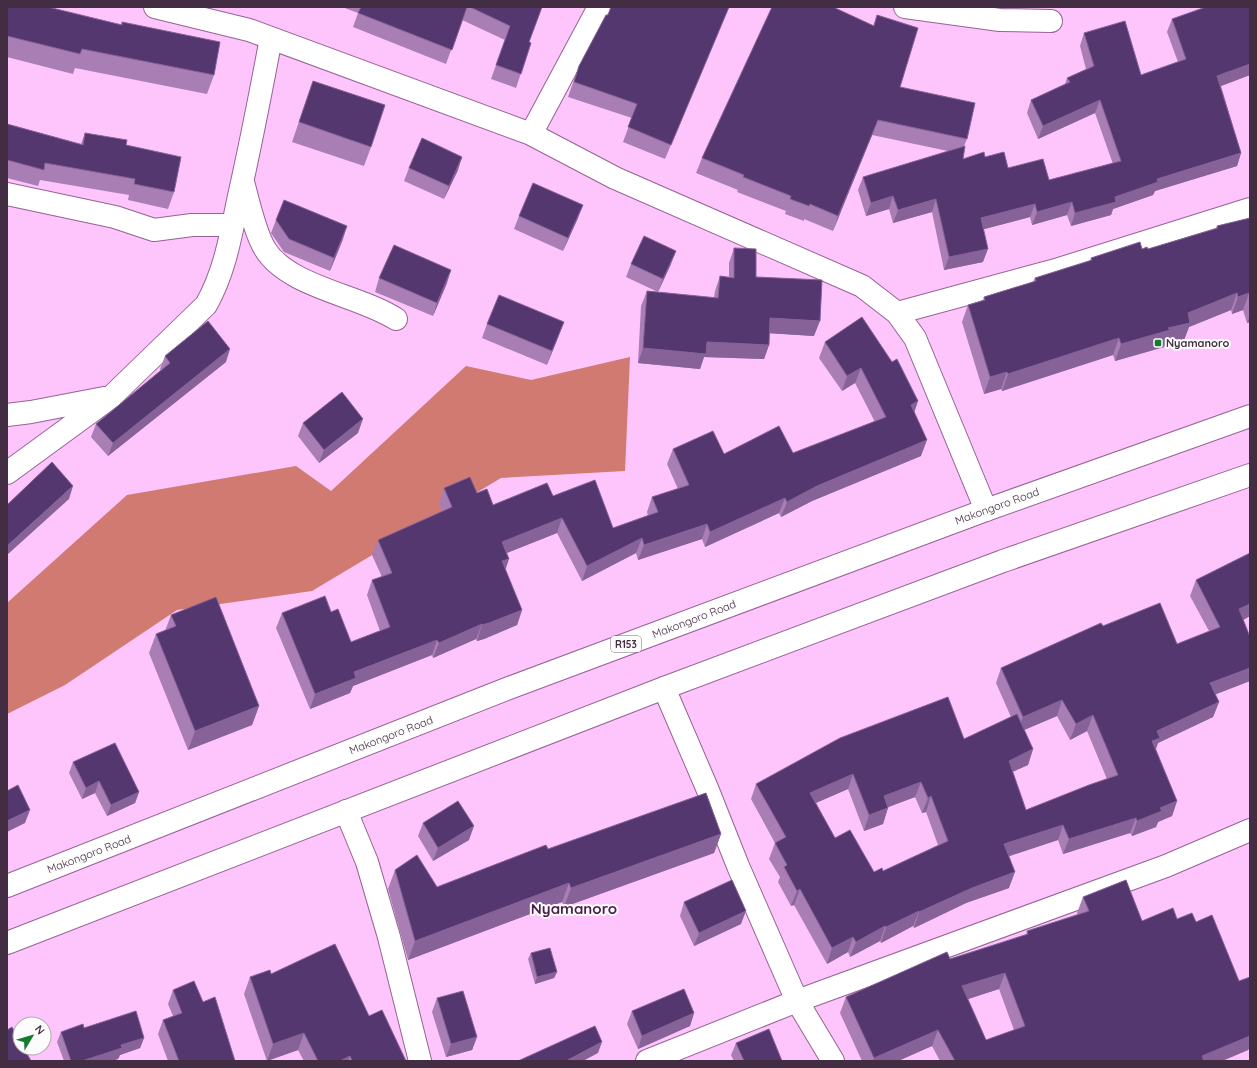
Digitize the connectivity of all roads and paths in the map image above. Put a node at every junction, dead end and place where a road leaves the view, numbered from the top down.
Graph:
1 (155, 7) edge
2 (599, 7) edge
3 (905, 7) edge
4 (1052, 21) dead end
5 (271, 38) junction
6 (531, 134) junction
7 (242, 181) junction
8 (7, 194) edge
9 (1250, 208) edge
10 (233, 225) junction
11 (897, 313) junction
12 (396, 319) dead end
13 (111, 397) junction
14 (7, 415) edge
15 (1250, 416) edge
16 (7, 473) edge
17 (1250, 475) edge
18 (986, 510) junction
19 (664, 688) junction
20 (346, 811) junction
21 (1250, 830) edge
22 (7, 886) edge
23 (7, 943) edge
24 (797, 1001) junction
25 (420, 1061) edge
26 (647, 1061) edge
27 (833, 1061) edge

1 - 5 street
2 - 6 street
3 - 4 street
5 - 6 street
5 - 7 street
6 - 11 street
7 - 10 street
7 - 12 street
8 - 10 street
9 - 11 street
10 - 13 street
11 - 18 street
13 - 14 street
13 - 16 street
15 - 18 street, Makongoro Road / R153
17 - 19 street
18 - 22 street, Makongoro Road / R153
19 - 20 street
19 - 24 street
20 - 23 street
20 - 25 street
21 - 24 street
24 - 26 street
24 - 27 street

